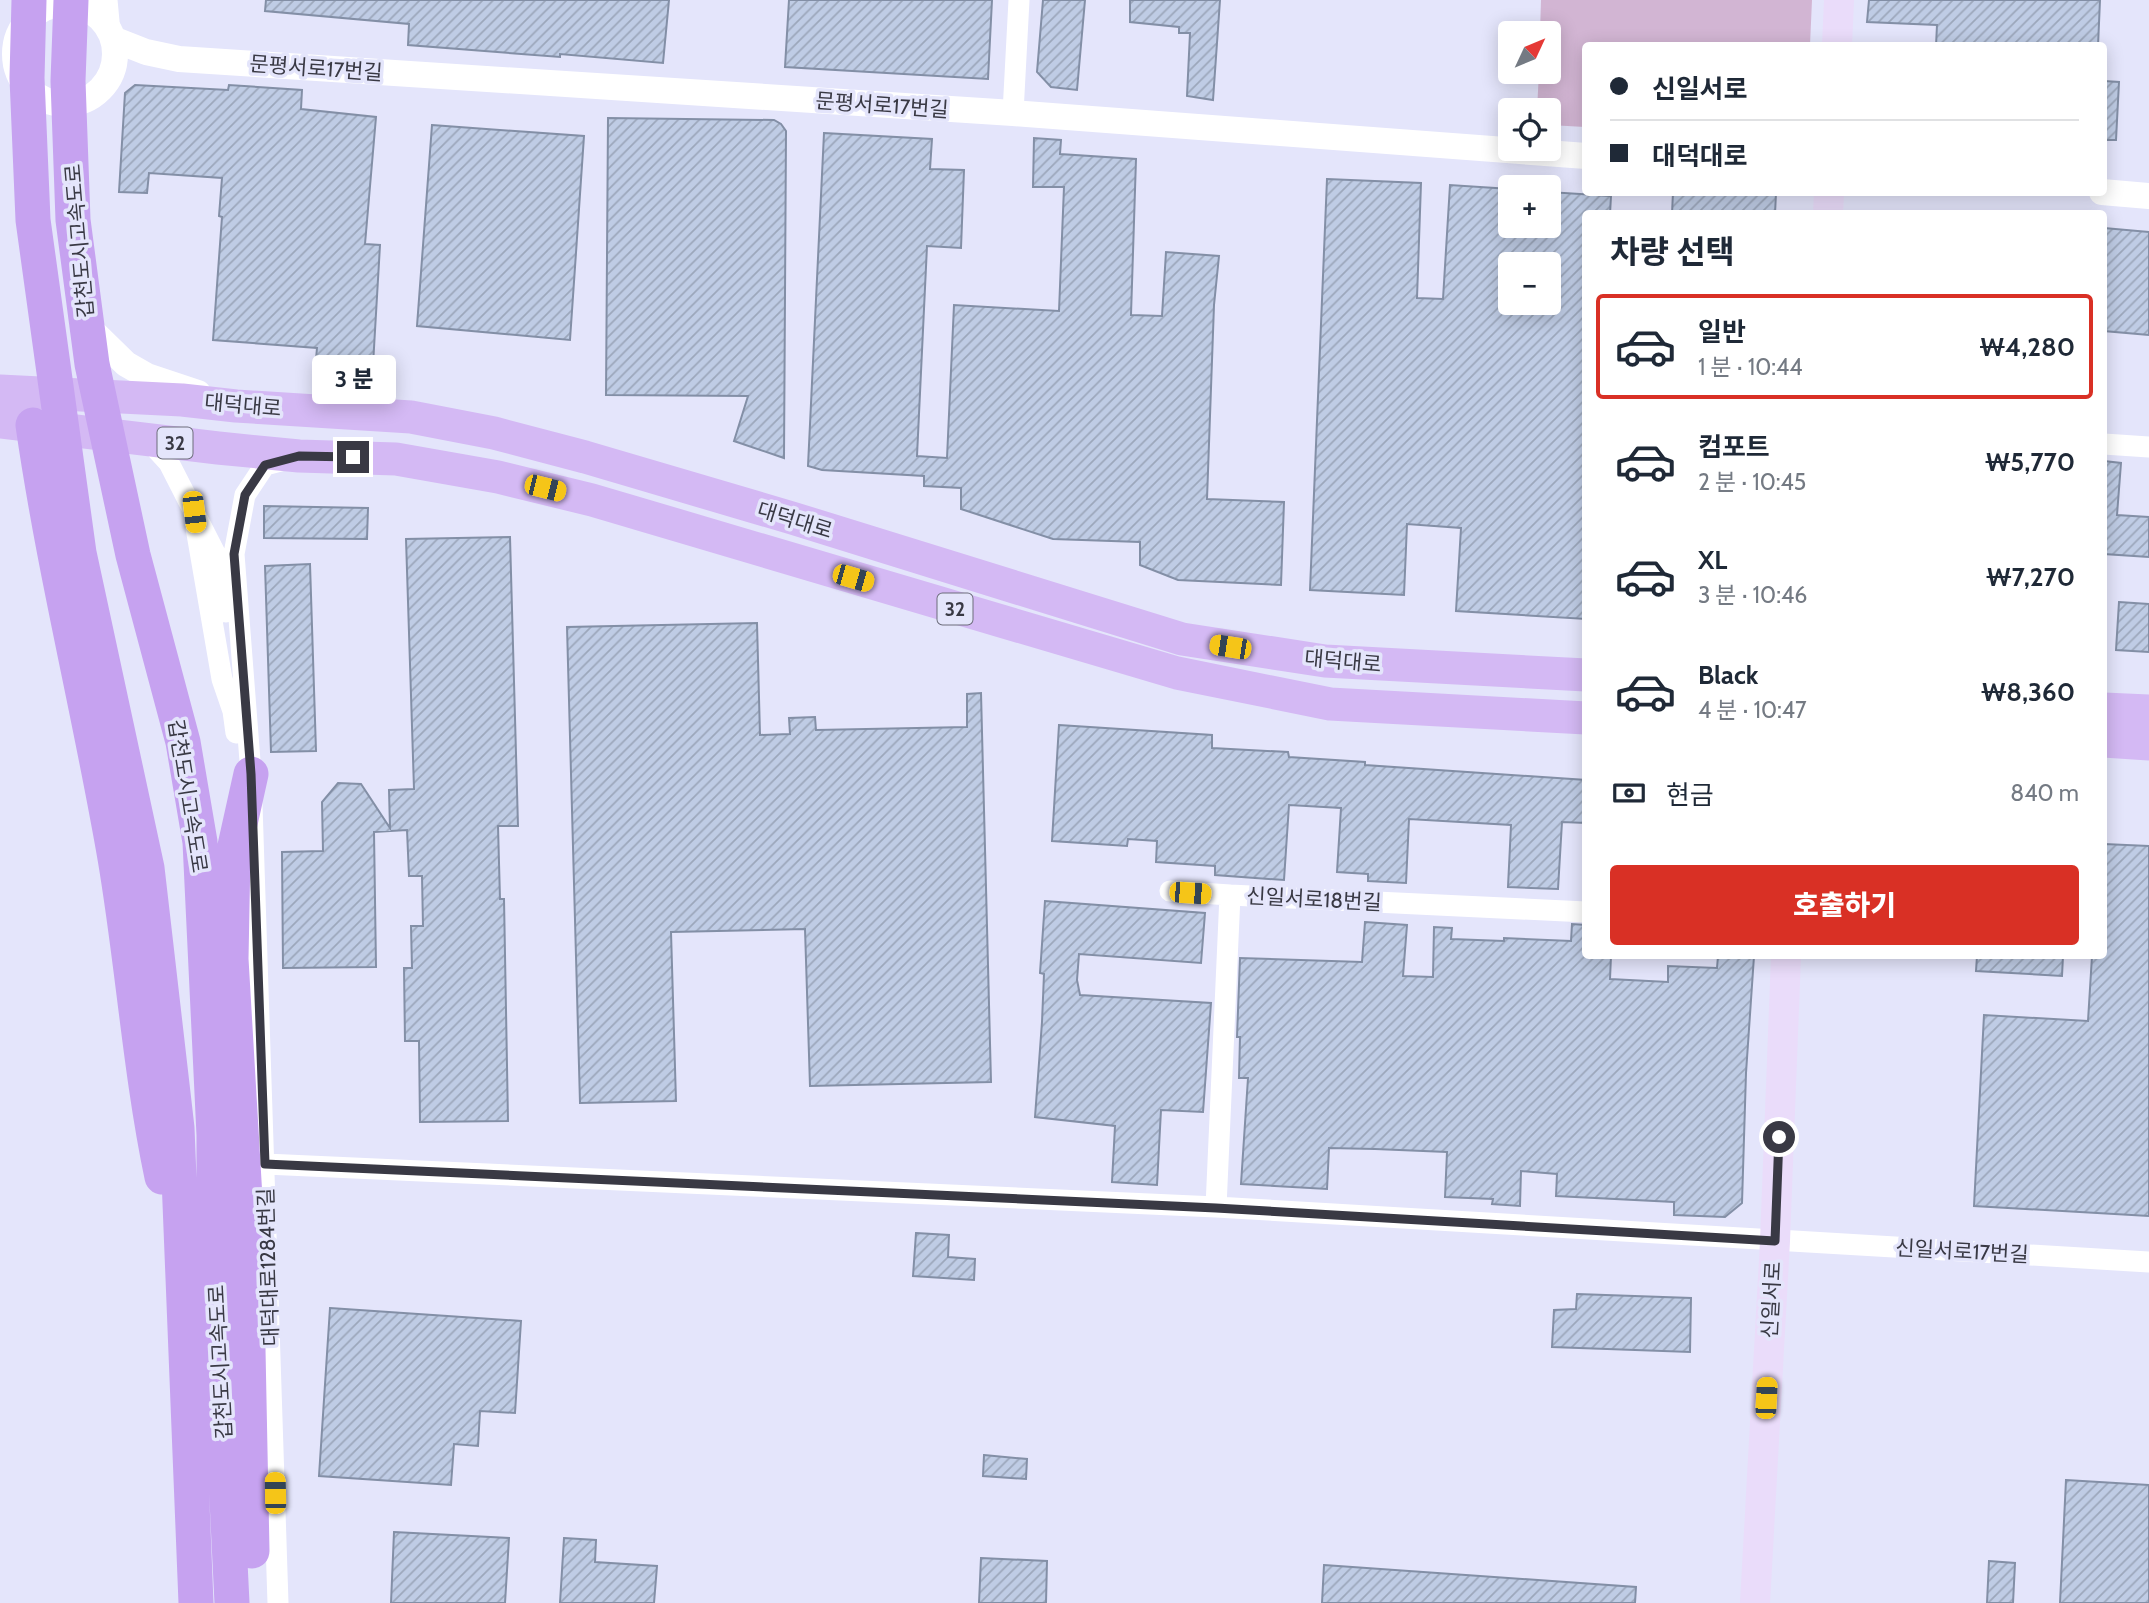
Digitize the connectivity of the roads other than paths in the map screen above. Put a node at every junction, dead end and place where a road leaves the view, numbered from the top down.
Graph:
1 (1018, 0) edge
2 (1839, 0) edge
3 (87, 3) edge
4 (27, 10) edge
5 (111, 35) junction
6 (1837, 42) edge
7 (179, 59) junction
8 (111, 73) junction
9 (21, 79) junction
10 (84, 100) junction
11 (1013, 113) junction
12 (1582, 156) edge
13 (2107, 192) edge
14 (2149, 196) edge
15 (72, 311) junction
16 (81, 396) junction
17 (236, 406) junction
18 (23, 411) edge
19 (85, 432) junction
20 (147, 439) junction
21 (2107, 444) edge
22 (2149, 447) edge
23 (299, 456) junction
24 (1582, 675) edge
25 (2107, 709) edge
26 (2149, 711) edge
27 (1582, 719) edge
28 (2107, 741) edge
29 (2149, 744) edge
30 (251, 774) junction
31 (1170, 891) dead end
32 (1230, 895) junction
33 (1582, 912) edge
34 (1786, 959) edge
35 (265, 1164) junction
36 (1216, 1208) junction
37 (181, 1221) junction
38 (1775, 1241) junction
39 (2149, 1262) edge
40 (196, 1603) edge
41 (232, 1603) edge
42 (252, 1603) edge
43 (278, 1603) edge
44 (1755, 1603) edge

1 - 11 street
2 - 6 main road
3 - 4 street
3 - 5 street
3 - 41 highway, 갑천도시고속도로
4 - 9 street
4 - 37 highway, 갑천도시고속도로
5 - 7 street
5 - 8 street
7 - 8 street
7 - 11 street, 문평서로17번길
8 - 10 street
9 - 10 street
9 - 18 street
10 - 15 street
11 - 12 street, 문평서로17번길
13 - 14 street
15 - 16 street
15 - 17 street
16 - 17 main road, 대덕대로 / 32
16 - 18 main road, 대덕대로 / 32
16 - 19 street
17 - 24 main road, 대덕대로 / 32
18 - 19 main road, 대덕대로 / 32
18 - 37 highway
19 - 20 main road, 대덕대로 / 32
20 - 23 main road, 대덕대로 / 32
20 - 30 street
21 - 22 street
23 - 27 main road, 대덕대로 / 32
23 - 30 street, 대덕대로1284번길
25 - 26 main road
28 - 29 main road
30 - 35 street, 대덕대로1284번길
30 - 42 highway
31 - 32 street
32 - 33 street, 신일서로18번길
32 - 36 street, 신일서로18번길
34 - 38 main road, 신일서로
35 - 36 street
35 - 43 street, 대덕대로1284번길
36 - 38 street
37 - 40 highway, 갑천도시고속도로
38 - 39 street, 신일서로17번길
38 - 44 main road, 신일서로

